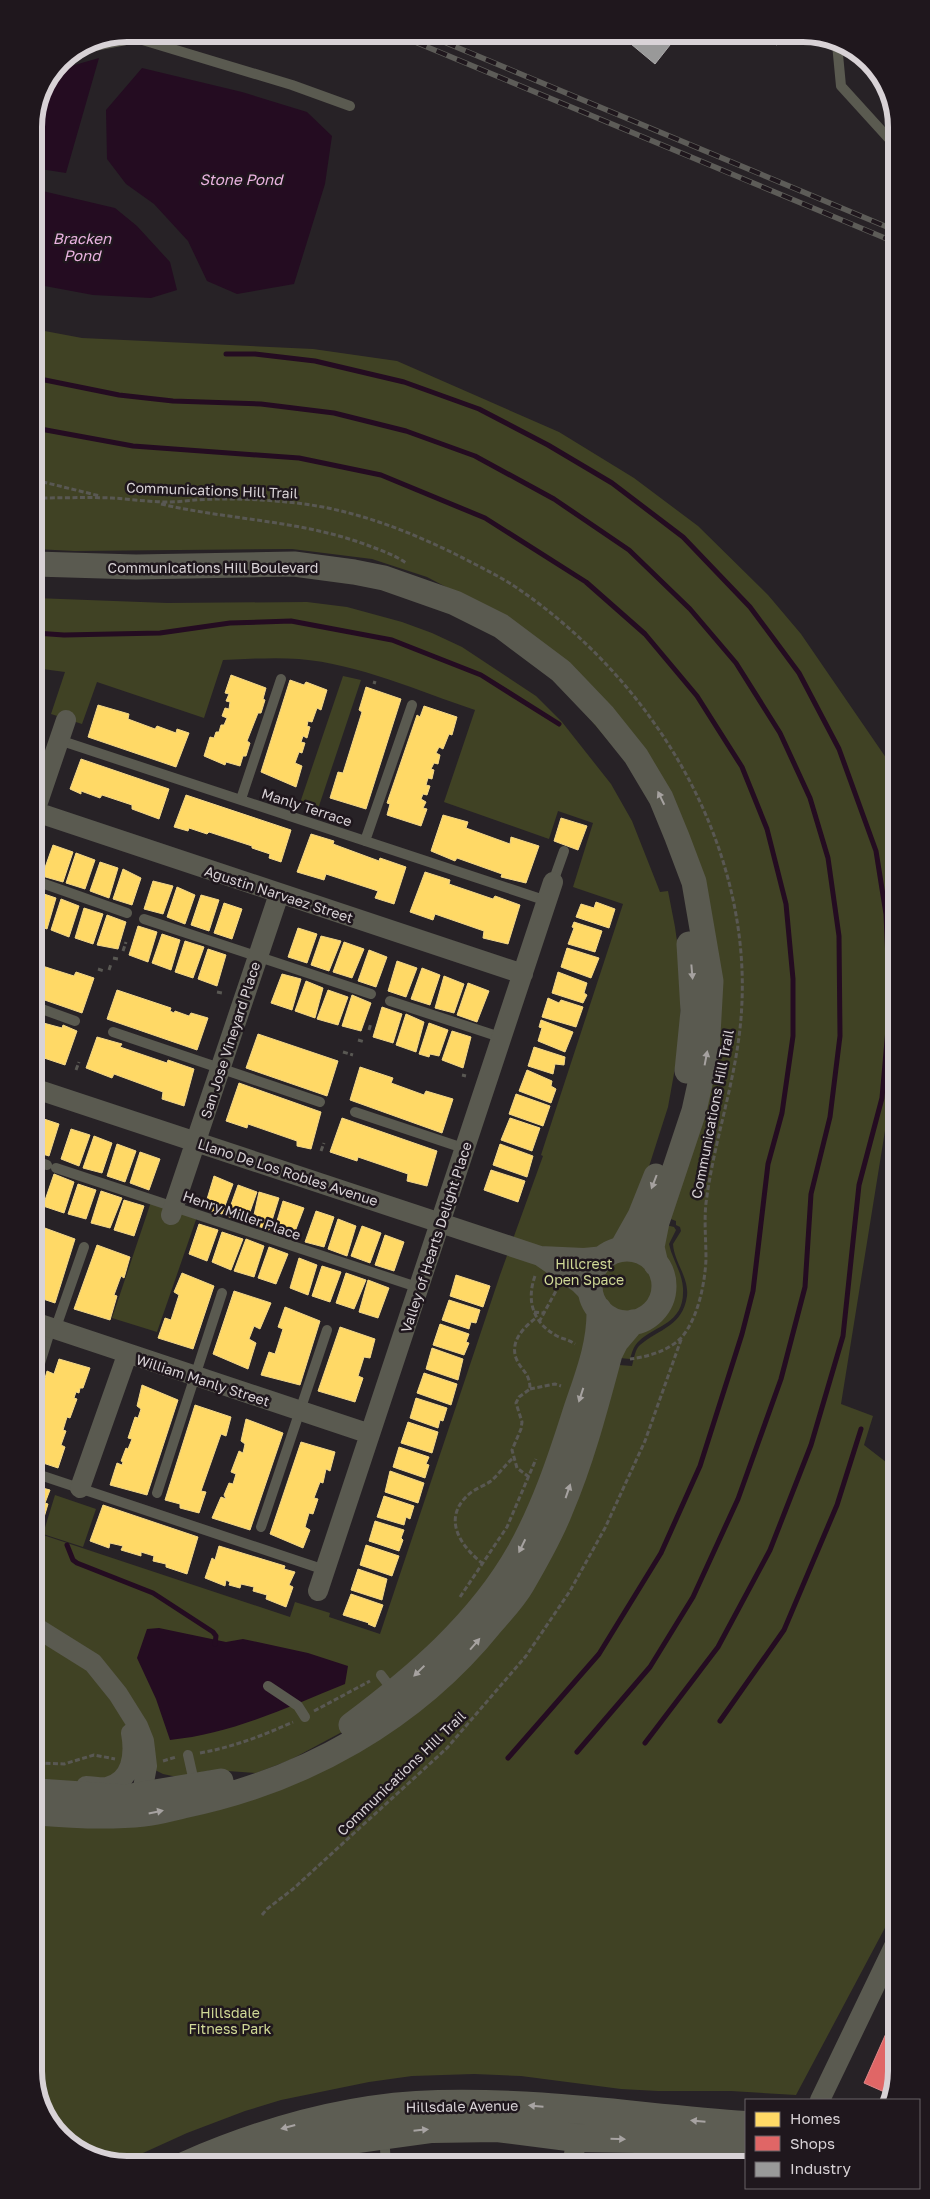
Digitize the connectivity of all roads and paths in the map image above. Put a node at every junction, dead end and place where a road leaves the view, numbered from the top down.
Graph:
1 (149, 42) edge
2 (837, 50) edge
3 (350, 106) dead end
4 (888, 137) edge
5 (43, 482) edge
6 (43, 498) edge
7 (105, 498) junction
8 (153, 502) junction
9 (43, 564) edge
10 (43, 578) edge
11 (421, 598) junction
12 (281, 679) dead end
13 (412, 705) dead end
14 (66, 720) dead end
15 (59, 740) junction
16 (43, 790) edge
17 (240, 799) junction
18 (43, 812) edge
19 (364, 840) junction
20 (564, 851) dead end
21 (43, 883) edge
22 (550, 891) junction
23 (278, 894) junction
24 (127, 913) dead end
25 (144, 919) dead end
26 (126, 942) dead end
27 (123, 951) dead end
28 (257, 956) junction
29 (113, 958) dead end
30 (118, 959) dead end
31 (111, 964) dead end
32 (98, 969) dead end
33 (109, 970) dead end
34 (104, 971) dead end
35 (523, 974) junction
36 (371, 994) dead end
37 (390, 1001) dead end
38 (43, 1010) edge
39 (75, 1021) dead end
40 (371, 1023) dead end
41 (369, 1030) dead end
42 (113, 1032) dead end
43 (500, 1037) junction
44 (358, 1040) dead end
45 (365, 1042) dead end
46 (343, 1052) dead end
47 (353, 1055) dead end
48 (79, 1062) dead end
49 (221, 1069) junction
50 (76, 1070) dead end
51 (43, 1091) edge
52 (320, 1102) dead end
53 (355, 1112) dead end
54 (196, 1142) junction
55 (324, 1143) dead end
56 (466, 1149) junction
57 (321, 1151) dead end
58 (42, 1163) edge
59 (172, 1210) junction
60 (440, 1223) junction
61 (84, 1247) dead end
62 (613, 1252) junction
63 (540, 1256) junction
64 (656, 1264) junction
65 (535, 1276) dead end
66 (559, 1284) dead end
67 (420, 1288) junction
68 (222, 1294) dead end
69 (595, 1303) junction
70 (534, 1312) junction
71 (544, 1313) junction
72 (538, 1320) junction
73 (633, 1322) junction
74 (48, 1327) edge
75 (327, 1330) dead end
76 (682, 1336) junction
77 (580, 1343) dead end
78 (576, 1344) junction
79 (572, 1350) dead end
80 (42, 1351) edge
81 (127, 1354) junction
82 (625, 1359) dead end
83 (195, 1377) junction
84 (564, 1377) dead end
85 (530, 1389) junction
86 (300, 1411) junction
87 (370, 1434) junction
88 (539, 1451) dead end
89 (513, 1458) junction
90 (42, 1476) edge
91 (529, 1477) junction
92 (80, 1488) junction
93 (157, 1493) dead end
94 (261, 1527) dead end
95 (483, 1565) junction
96 (325, 1570) junction
97 (318, 1591) dead end
98 (456, 1602) dead end
99 (42, 1631) edge
100 (388, 1684) junction
101 (268, 1686) dead end
102 (127, 1709) junction
103 (305, 1717) junction
104 (188, 1755) junction
105 (120, 1761) dead end
106 (42, 1764) edge
107 (158, 1766) dead end
108 (42, 1783) edge
109 (195, 1786) junction
110 (42, 1791) edge
111 (142, 1793) junction
112 (42, 1806) edge
113 (42, 1813) edge
114 (262, 1915) dead end
115 (888, 1959) edge
116 (820, 2099) edge
117 (580, 2110) junction
118 (382, 2121) junction
119 (745, 2125) edge
120 (329, 2137) edge
121 (745, 2148) edge
122 (575, 2150) edge
123 (210, 2156) edge
124 (276, 2156) edge
125 (385, 2156) edge

1 - 3 lane
2 - 4 lane
5 - 7 path, Communications Hill Trail
6 - 7 path, Communications Hill Trail
7 - 8 path, Communications Hill Trail
8 - 11 path
8 - 76 path, Communications Hill Trail
9 - 11 street, Communications Hill Boulevard
10 - 11 street, Communications Hill Boulevard
11 -> 62 street, Communications Hill Boulevard
64 -> 11 street, Communications Hill Boulevard
12 - 17 lane
13 - 19 lane
14 - 15 street
15 - 16 street
15 - 17 lane, Manly Terrace
17 - 19 lane, Manly Terrace
18 - 23 street, Agustin Narvaez Street
19 - 22 lane, Manly Terrace
20 - 22 lane
21 - 24 lane
22 - 35 street, Valley of Hearts Delight Place
23 - 28 street, San Jose Vineyard Place
23 - 35 street, Agustin Narvaez Street
25 - 28 lane
26 - 27 path
28 - 36 lane
28 - 49 street, San Jose Vineyard Place
29 - 30 path
31 - 33 path
32 - 34 path
35 - 43 street, Valley of Hearts Delight Place
37 - 43 lane
38 - 39 lane
40 - 41 path
42 - 49 lane
43 - 56 street, Valley of Hearts Delight Place
44 - 45 path
46 - 47 path
48 - 50 path
49 - 52 lane
49 - 54 street, San Jose Vineyard Place
51 - 54 street, Llano De Los Robles Avenue
53 - 56 lane
54 - 59 street, San Jose Vineyard Place
54 - 60 street, Llano De Los Robles Avenue
55 - 57 path
56 - 60 street, Valley of Hearts Delight Place
58 - 59 lane, Henry Miller Place
59 - 67 lane, Henry Miller Place
60 - 63 street, Llano De Los Robles Avenue
60 - 67 street, Valley of Hearts Delight Place
61 - 74 lane
62 - 63 street, Llano De Los Robles Avenue
62 - 64 street
62 - 69 street
63 - 69 street, Llano De Los Robles Avenue
64 - 73 street
65 - 70 path
66 - 71 path
67 - 87 street, Valley of Hearts Delight Place
68 - 83 lane
69 - 73 street
69 -> 100 street
70 - 71 path
70 - 72 path
71 - 72 path
72 - 78 path
72 - 85 path
113 -> 73 street
74 - 80 lane
74 - 81 street, William Manly Street
75 - 86 lane
76 - 82 path, Communications Hill Trail
76 - 114 path, Communications Hill Trail
77 - 78 path
78 - 79 path
81 - 83 street, William Manly Street
81 - 92 street
83 - 86 street, William Manly Street
83 - 93 lane
84 - 85 path
85 - 89 path
86 - 87 street, William Manly Street
86 - 94 lane
87 - 96 street, Valley of Hearts Delight Place
88 - 91 path
89 - 91 path
89 - 95 path
90 - 92 lane
91 - 95 path
92 - 96 lane
95 - 98 path
96 - 97 street, Valley of Hearts Delight Place
99 - 102 street
100 - 103 path
100 - 109 street
101 - 103 lane
102 - 108 street
102 - 111 street
103 - 104 path
104 - 107 path
104 - 109 lane
105 - 106 path
109 - 111 street
110 - 111 street
111 - 112 street
115 - 116 street
117 -> 118 main road, Hillsdale Avenue
119 -> 117 main road, Hillsdale Avenue
117 - 122 street
118 - 120 main road, Hillsdale Avenue
118 -> 122 main road, Hillsdale Avenue
118 - 125 lane
120 -> 123 main road, Hillsdale Avenue
120 - 124 main road, Hillsdale Avenue
122 -> 121 main road, Hillsdale Avenue

